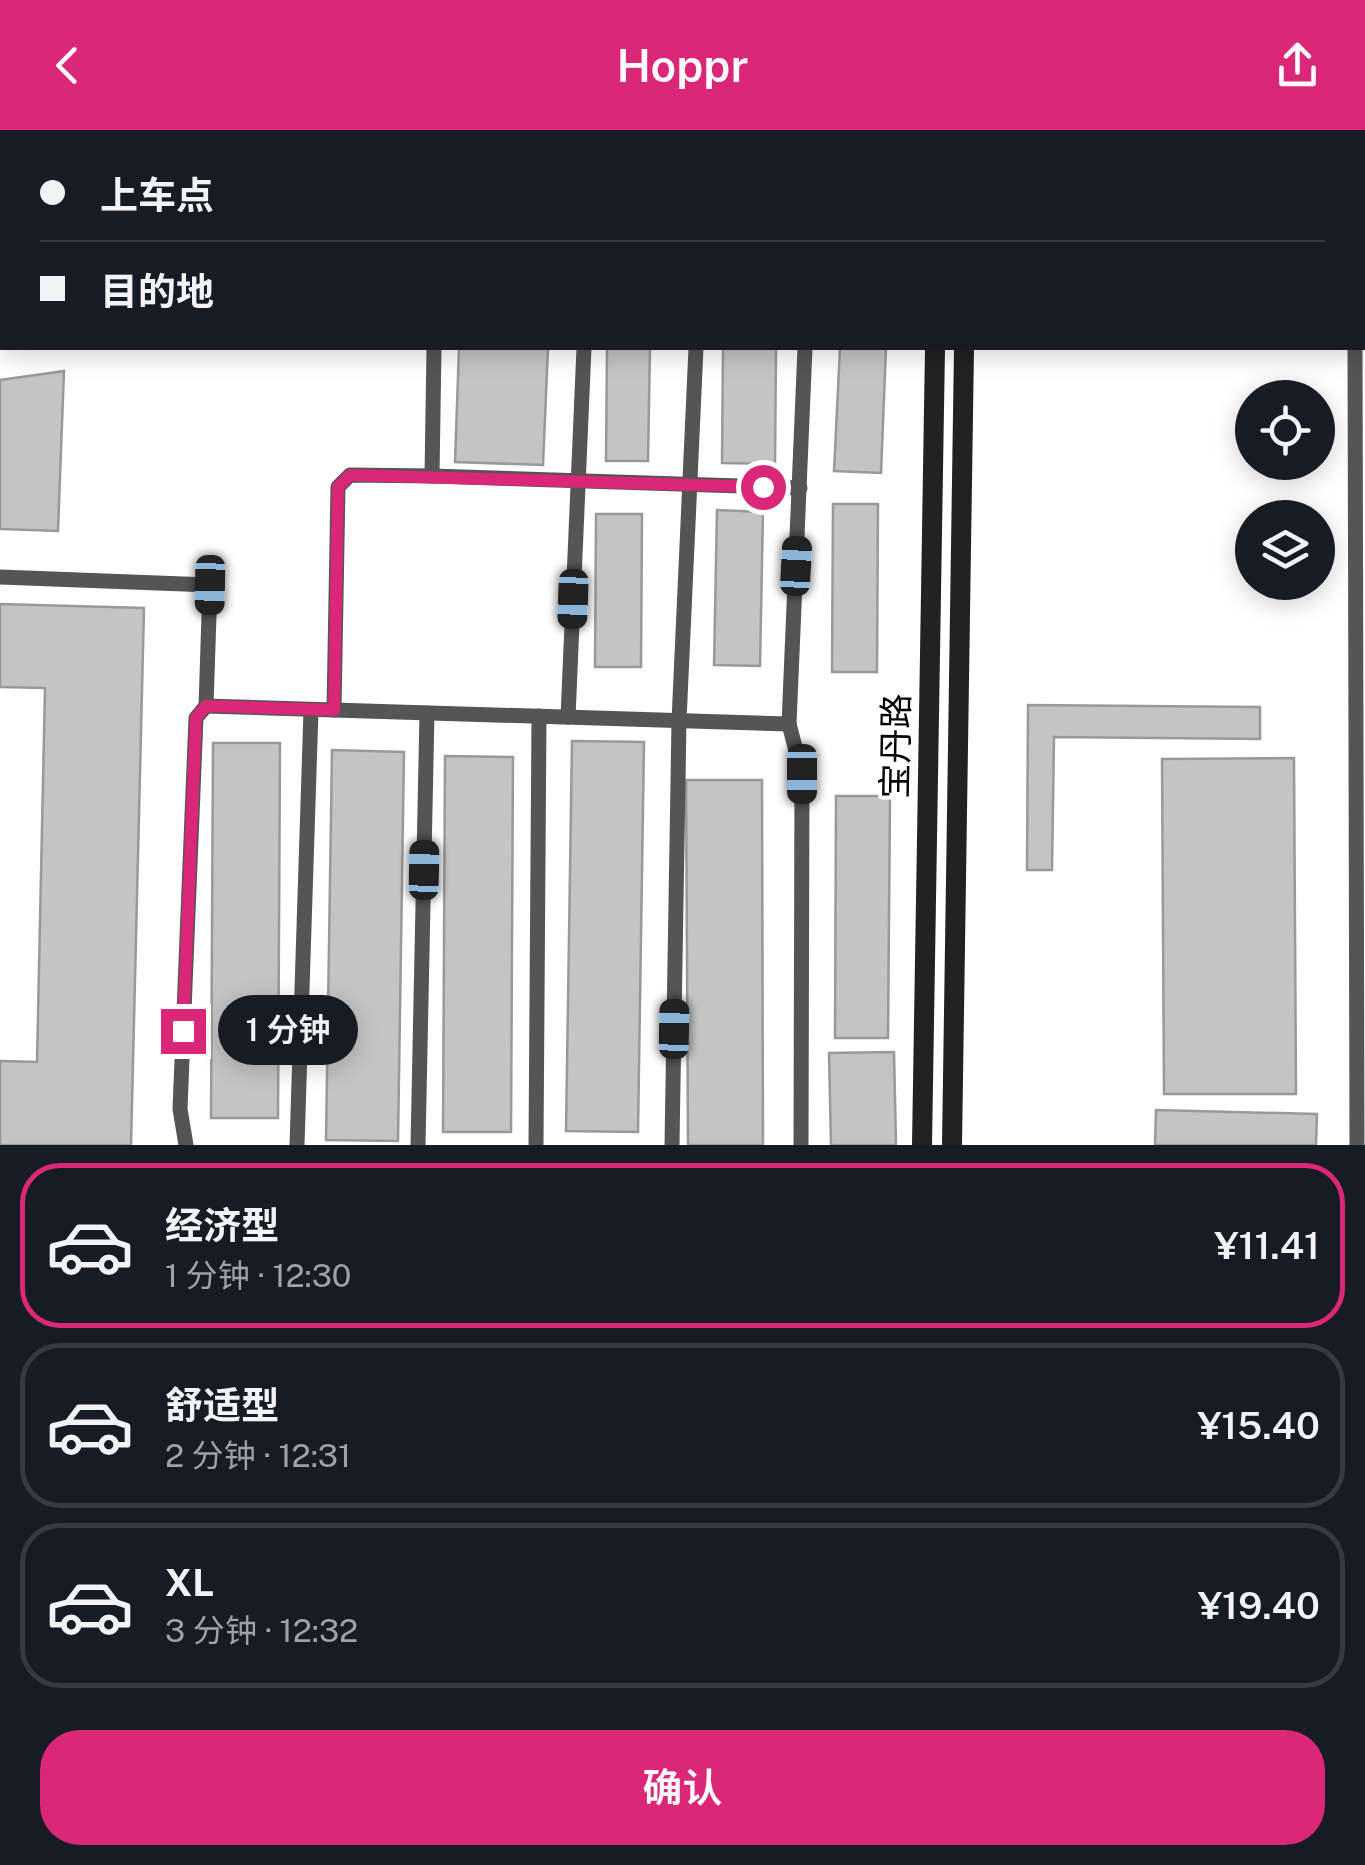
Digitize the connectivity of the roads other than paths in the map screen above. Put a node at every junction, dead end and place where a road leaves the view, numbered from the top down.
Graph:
1 (434, 350) edge
2 (584, 350) edge
3 (696, 350) edge
4 (805, 350) edge
5 (935, 350) edge
6 (964, 350) edge
7 (1355, 350) edge
8 (432, 476) junction
9 (578, 480) junction
10 (690, 484) junction
11 (800, 488) junction
12 (0, 577) edge
13 (1360, 681) edge
14 (206, 706) junction
15 (311, 710) junction
16 (334, 710) junction
17 (428, 713) junction
18 (539, 716) junction
19 (568, 717) junction
20 (678, 721) junction
21 (789, 724) junction
22 (186, 1145) edge
23 (298, 1145) edge
24 (418, 1145) edge
25 (536, 1145) edge
26 (672, 1145) edge
27 (801, 1145) edge
28 (922, 1145) edge
29 (952, 1145) edge
30 (1357, 1145) edge

1 - 8 lane
2 - 9 lane
3 - 10 lane
4 - 11 lane
5 - 28 street, 宝丹路
6 - 29 street, 宝丹路
7 - 13 lane
8 - 9 lane
8 - 16 lane
9 - 10 lane
9 - 19 lane
10 - 11 lane
10 - 20 lane
11 - 21 lane
12 - 14 lane
13 - 30 lane
14 - 15 lane
14 - 22 lane
15 - 16 lane
15 - 23 lane
16 - 17 lane
17 - 18 lane
17 - 24 lane
18 - 19 lane
18 - 25 lane
19 - 20 lane
20 - 21 lane
20 - 26 lane
21 - 27 lane

